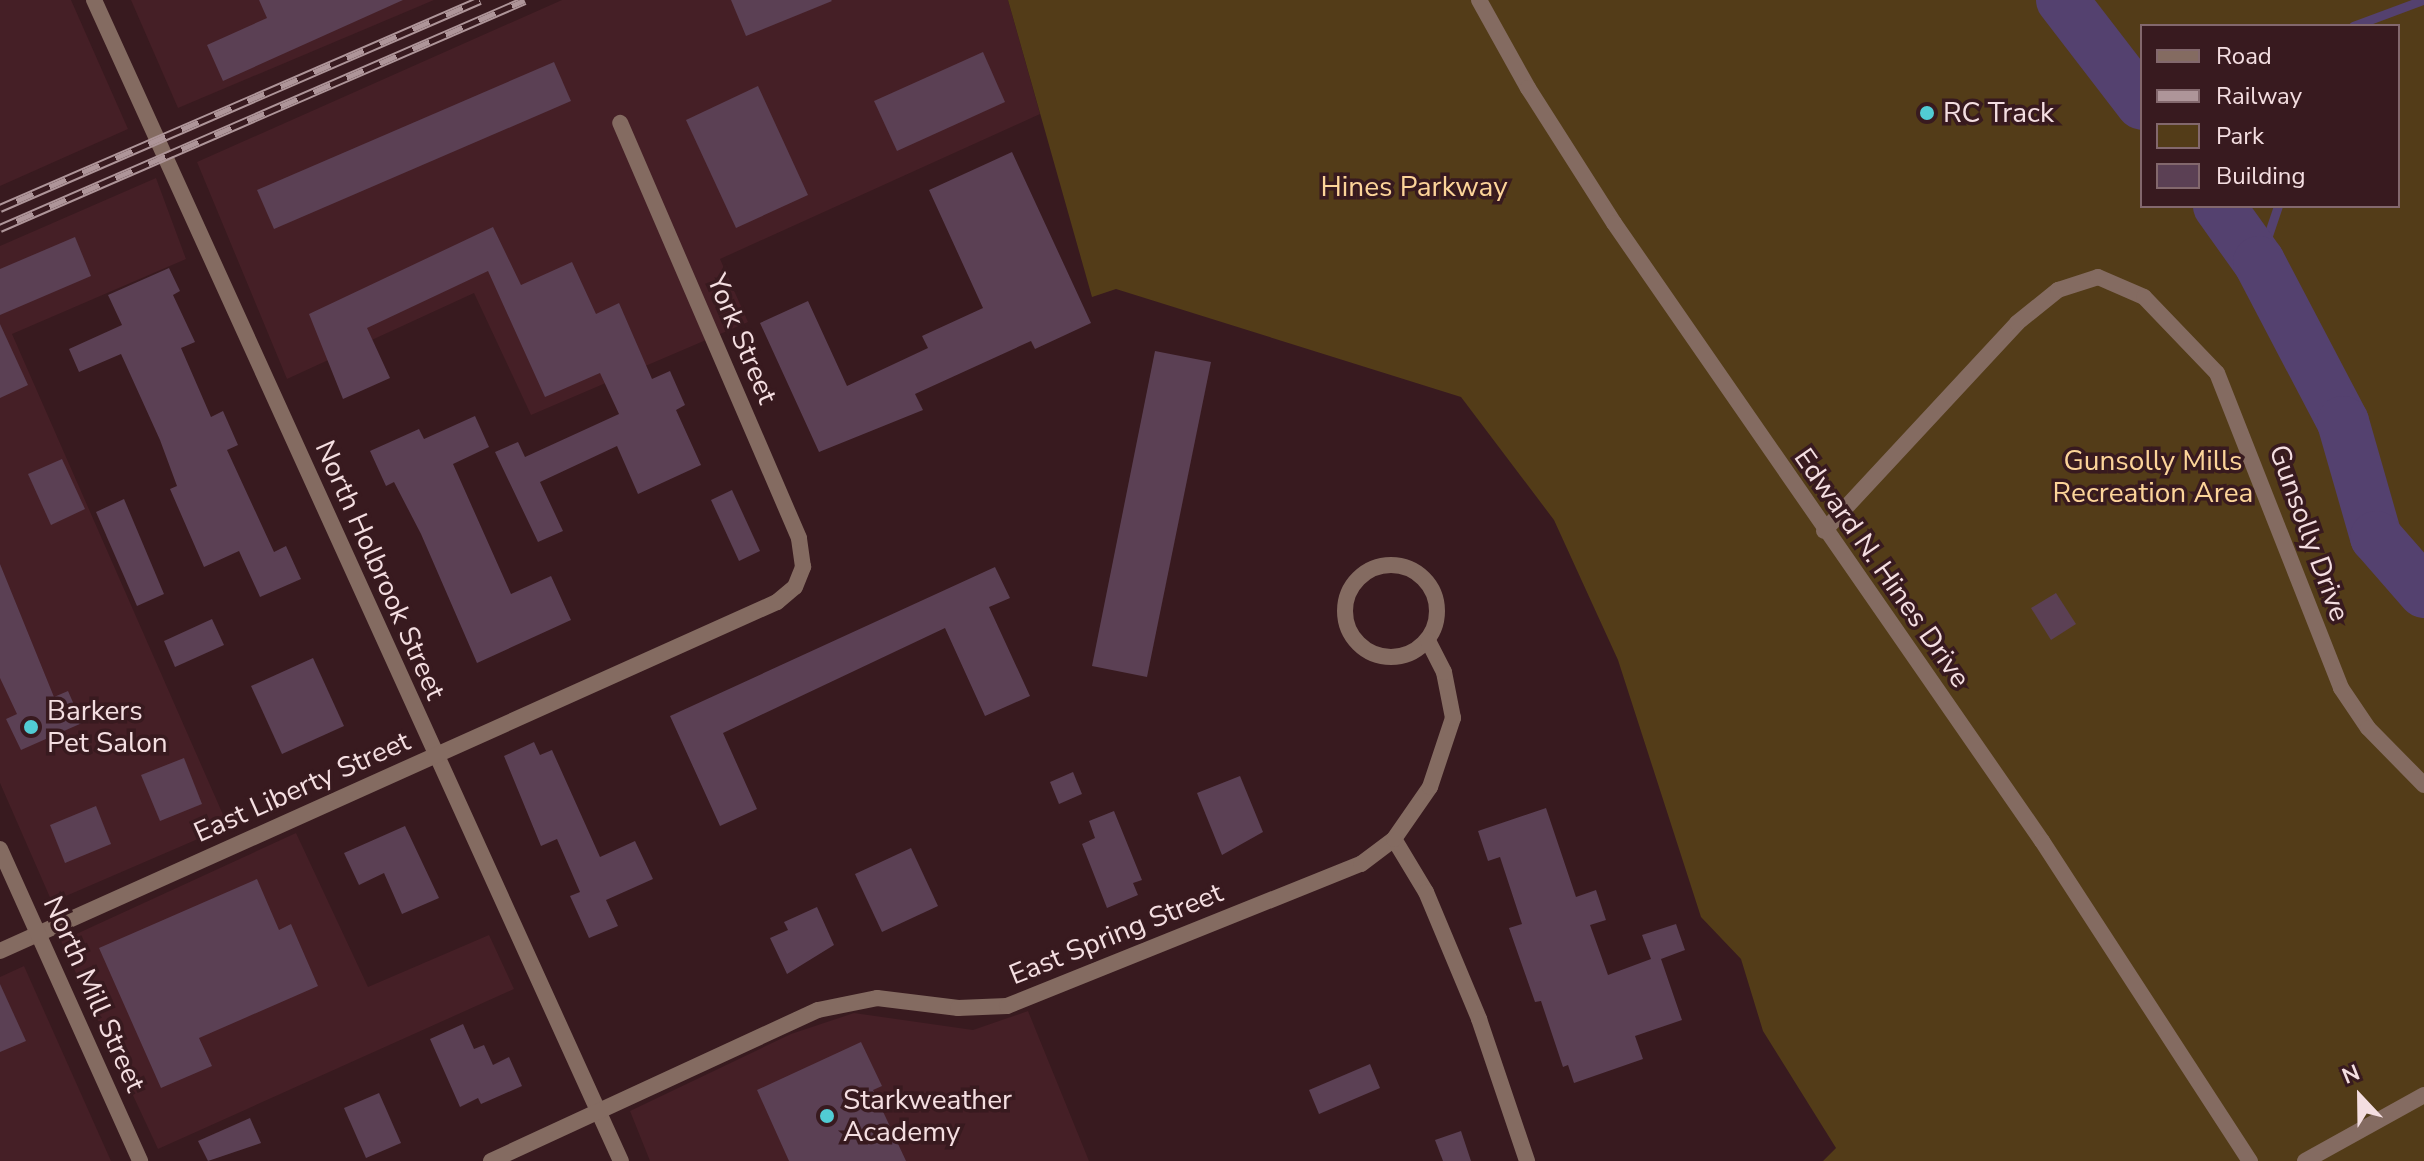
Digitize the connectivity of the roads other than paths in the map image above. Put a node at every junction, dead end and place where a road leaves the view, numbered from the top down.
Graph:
1 (94, 0) edge
2 (1479, 0) edge
3 (620, 123) dead end
4 (1824, 531) junction
5 (798, 578) joint
6 (1428, 641) junction
7 (435, 756) junction
8 (2424, 785) edge
9 (1394, 839) junction
10 (0, 849) edge
11 (38, 935) junction
12 (0, 951) edge
13 (2424, 1095) edge
14 (597, 1111) junction
15 (140, 1161) edge
16 (491, 1161) edge
17 (621, 1161) edge
18 (1527, 1161) edge
19 (2250, 1161) edge
20 (2305, 1161) edge

1 - 7 street, North Holbrook Street
2 - 4 street, Edward N. Hines Drive
3 - 5 street, York Street
4 - 8 street, Gunsolly Drive
4 - 19 street, Edward N. Hines Drive
5 - 7 street, East Liberty Street
6 - 6 street
6 - 9 street, East Spring Street
7 - 11 street, East Liberty Street
7 - 14 street, North Holbrook Street
9 - 14 street, East Spring Street
9 - 18 street
10 - 11 street, North Mill Street
11 - 12 street, East Liberty Street
11 - 15 street, North Mill Street
13 - 20 street
14 - 16 street, East Spring Street
14 - 17 street, North Holbrook Street

